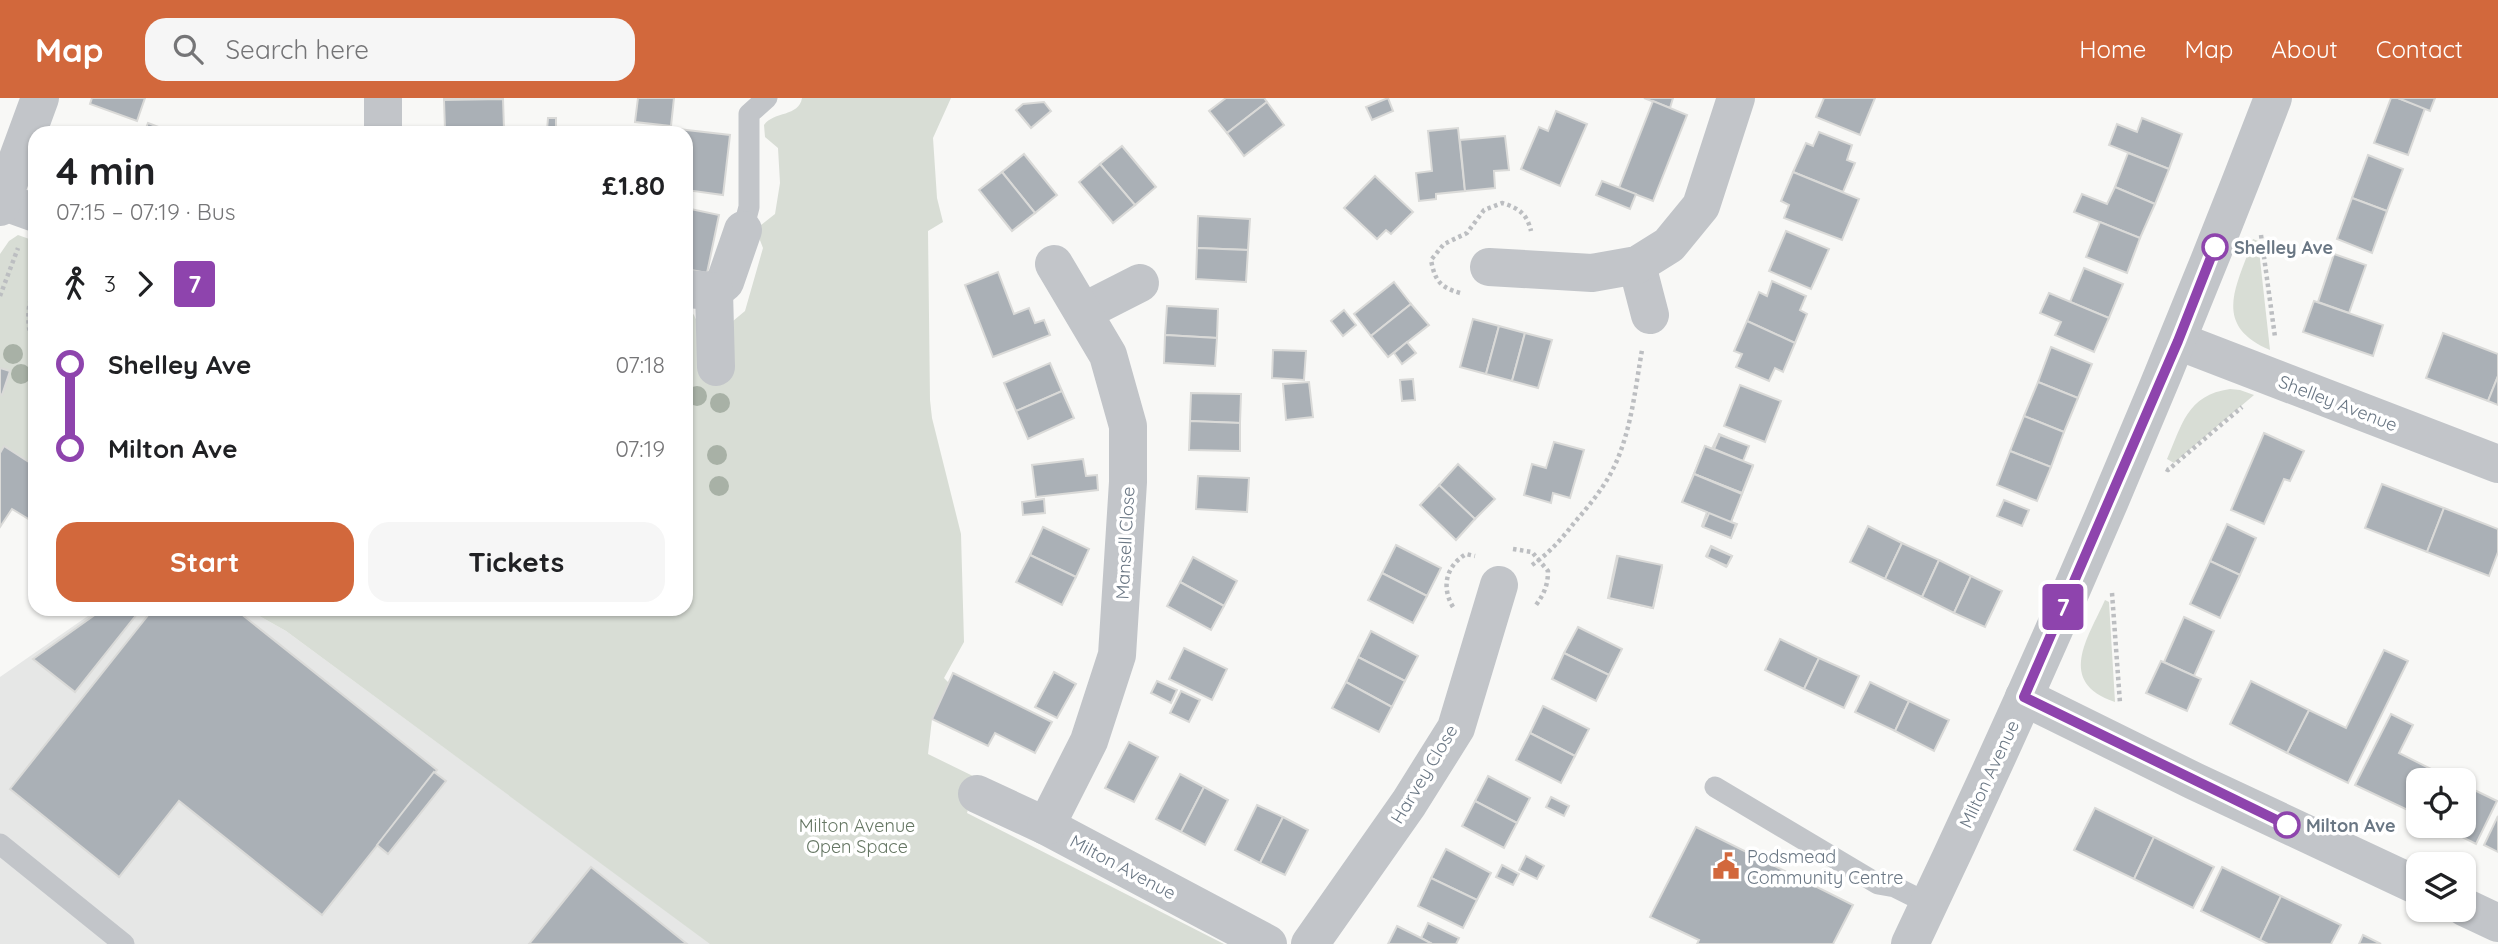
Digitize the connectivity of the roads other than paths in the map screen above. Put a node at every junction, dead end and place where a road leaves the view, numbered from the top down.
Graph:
1 (40, 98) edge
2 (383, 98) edge
3 (767, 98) edge
4 (1737, 98) edge
5 (2273, 98) edge
6 (34, 126) edge
7 (383, 126) edge
8 (28, 152) edge
9 (14, 216) edge
10 (743, 230) joint
11 (1054, 264) dead end
12 (1637, 265) junction
13 (1489, 267) dead end
14 (1140, 283) dead end
15 (700, 290) edge
16 (1083, 312) junction
17 (1647, 328) road end
18 (2178, 341) junction
19 (716, 367) dead end
20 (2498, 464) edge
21 (1497, 564) road end
22 (2024, 697) junction
23 (1715, 787) dead end
24 (977, 794) dead end
25 (1046, 826) junction
26 (0, 844) edge
27 (2406, 880) edge
28 (1929, 904) junction
29 (2476, 913) edge
30 (2498, 923) edge
31 (124, 944) edge
32 (1268, 944) edge
33 (1310, 944) edge
34 (1910, 944) edge

1 - 6 street
2 - 7 street
3 - 10 lane
4 - 12 street
5 - 18 street, Milton Avenue
8 - 9 street
10 - 15 street
11 - 16 street, Mansell Close
12 - 13 street
12 - 17 street
14 - 16 street
15 - 19 street
16 - 25 street, Mansell Close
18 - 20 street, Shelley Avenue
18 - 22 street, Milton Avenue
21 - 33 street, Harvey Close
22 - 27 street
22 - 28 street, Milton Avenue
23 - 28 lane
24 - 25 street, Milton Avenue
25 - 32 street, Milton Avenue
26 - 31 lane
28 - 34 street, Milton Avenue
29 - 30 street

